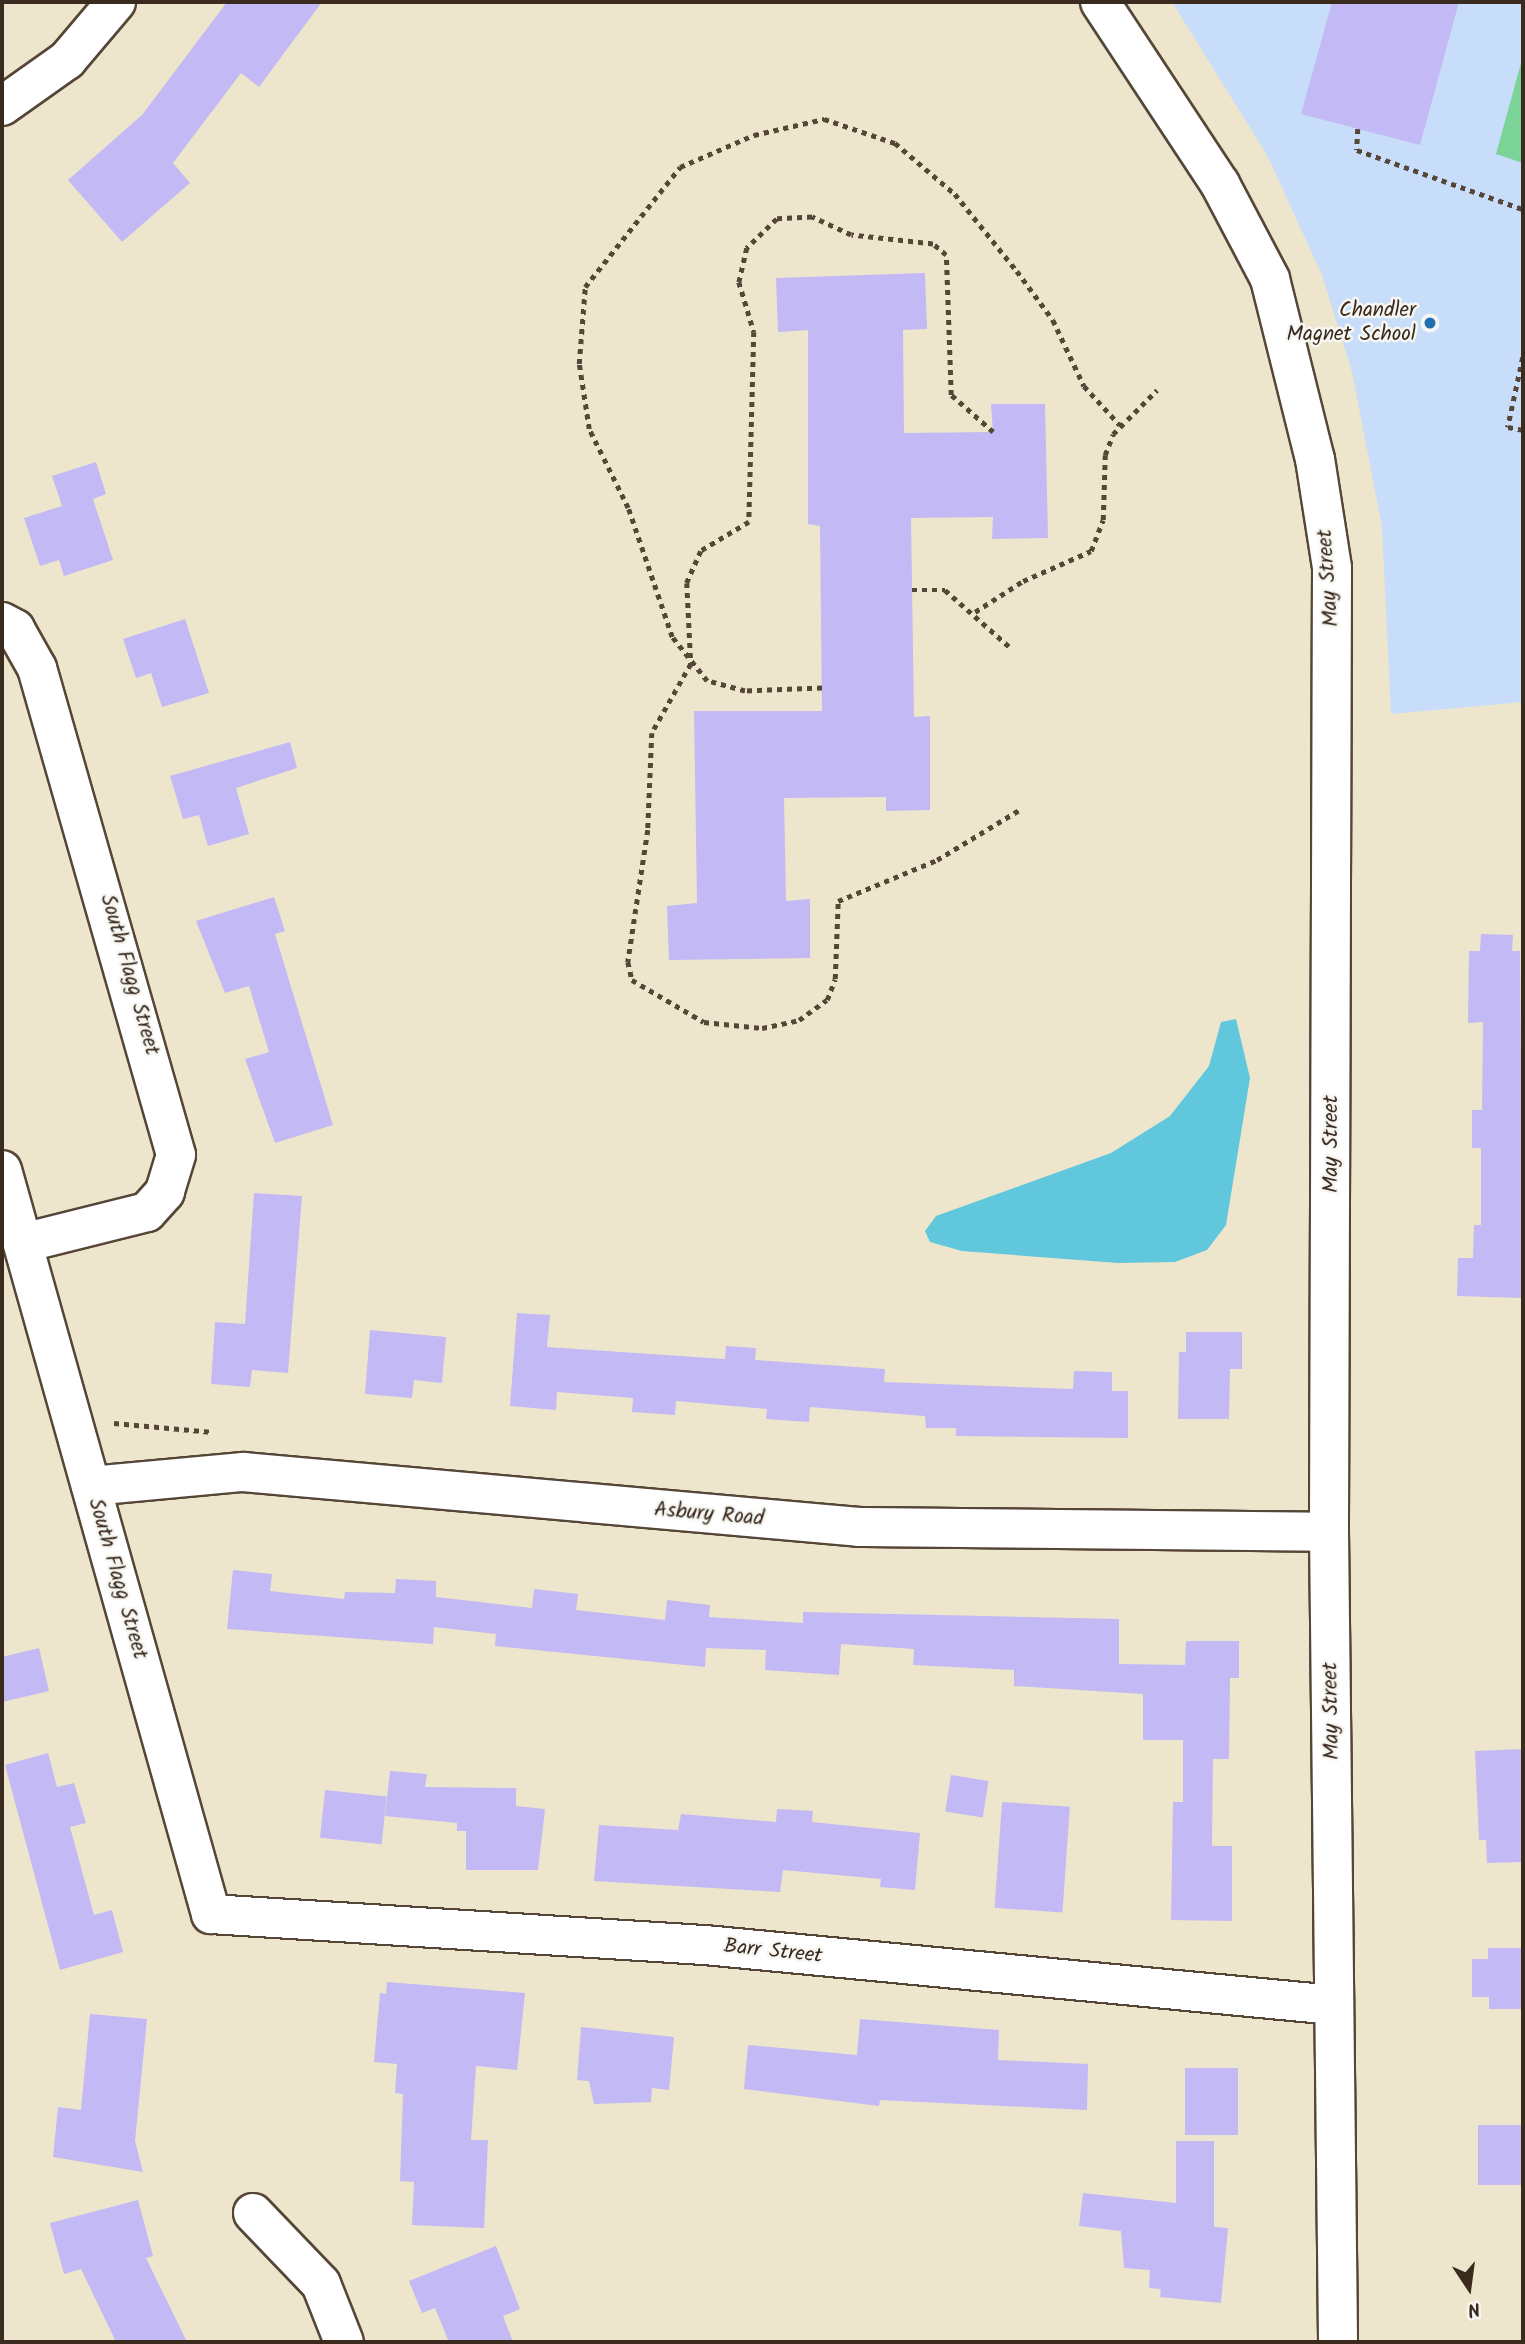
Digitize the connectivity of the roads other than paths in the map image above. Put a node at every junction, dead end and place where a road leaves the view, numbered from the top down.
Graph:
1 (116, 2) edge
2 (1100, 2) edge
3 (2, 106) edge
4 (2, 622) edge
5 (2, 1170) edge
6 (23, 1243) junction
7 (91, 1486) junction
8 (1329, 1532) junction
9 (211, 1914) joint
10 (1334, 2005) junction
11 (253, 2213) dead end
12 (344, 2342) edge
13 (1338, 2342) edge

1 - 3 street
2 - 8 street, May Street
4 - 6 street, South Flagg Street
5 - 6 street, South Flagg Street
6 - 7 street, South Flagg Street
7 - 8 street, Asbury Road
7 - 9 street, South Flagg Street
8 - 10 street, May Street
9 - 10 street, Barr Street
10 - 13 street, May Street
11 - 12 street

